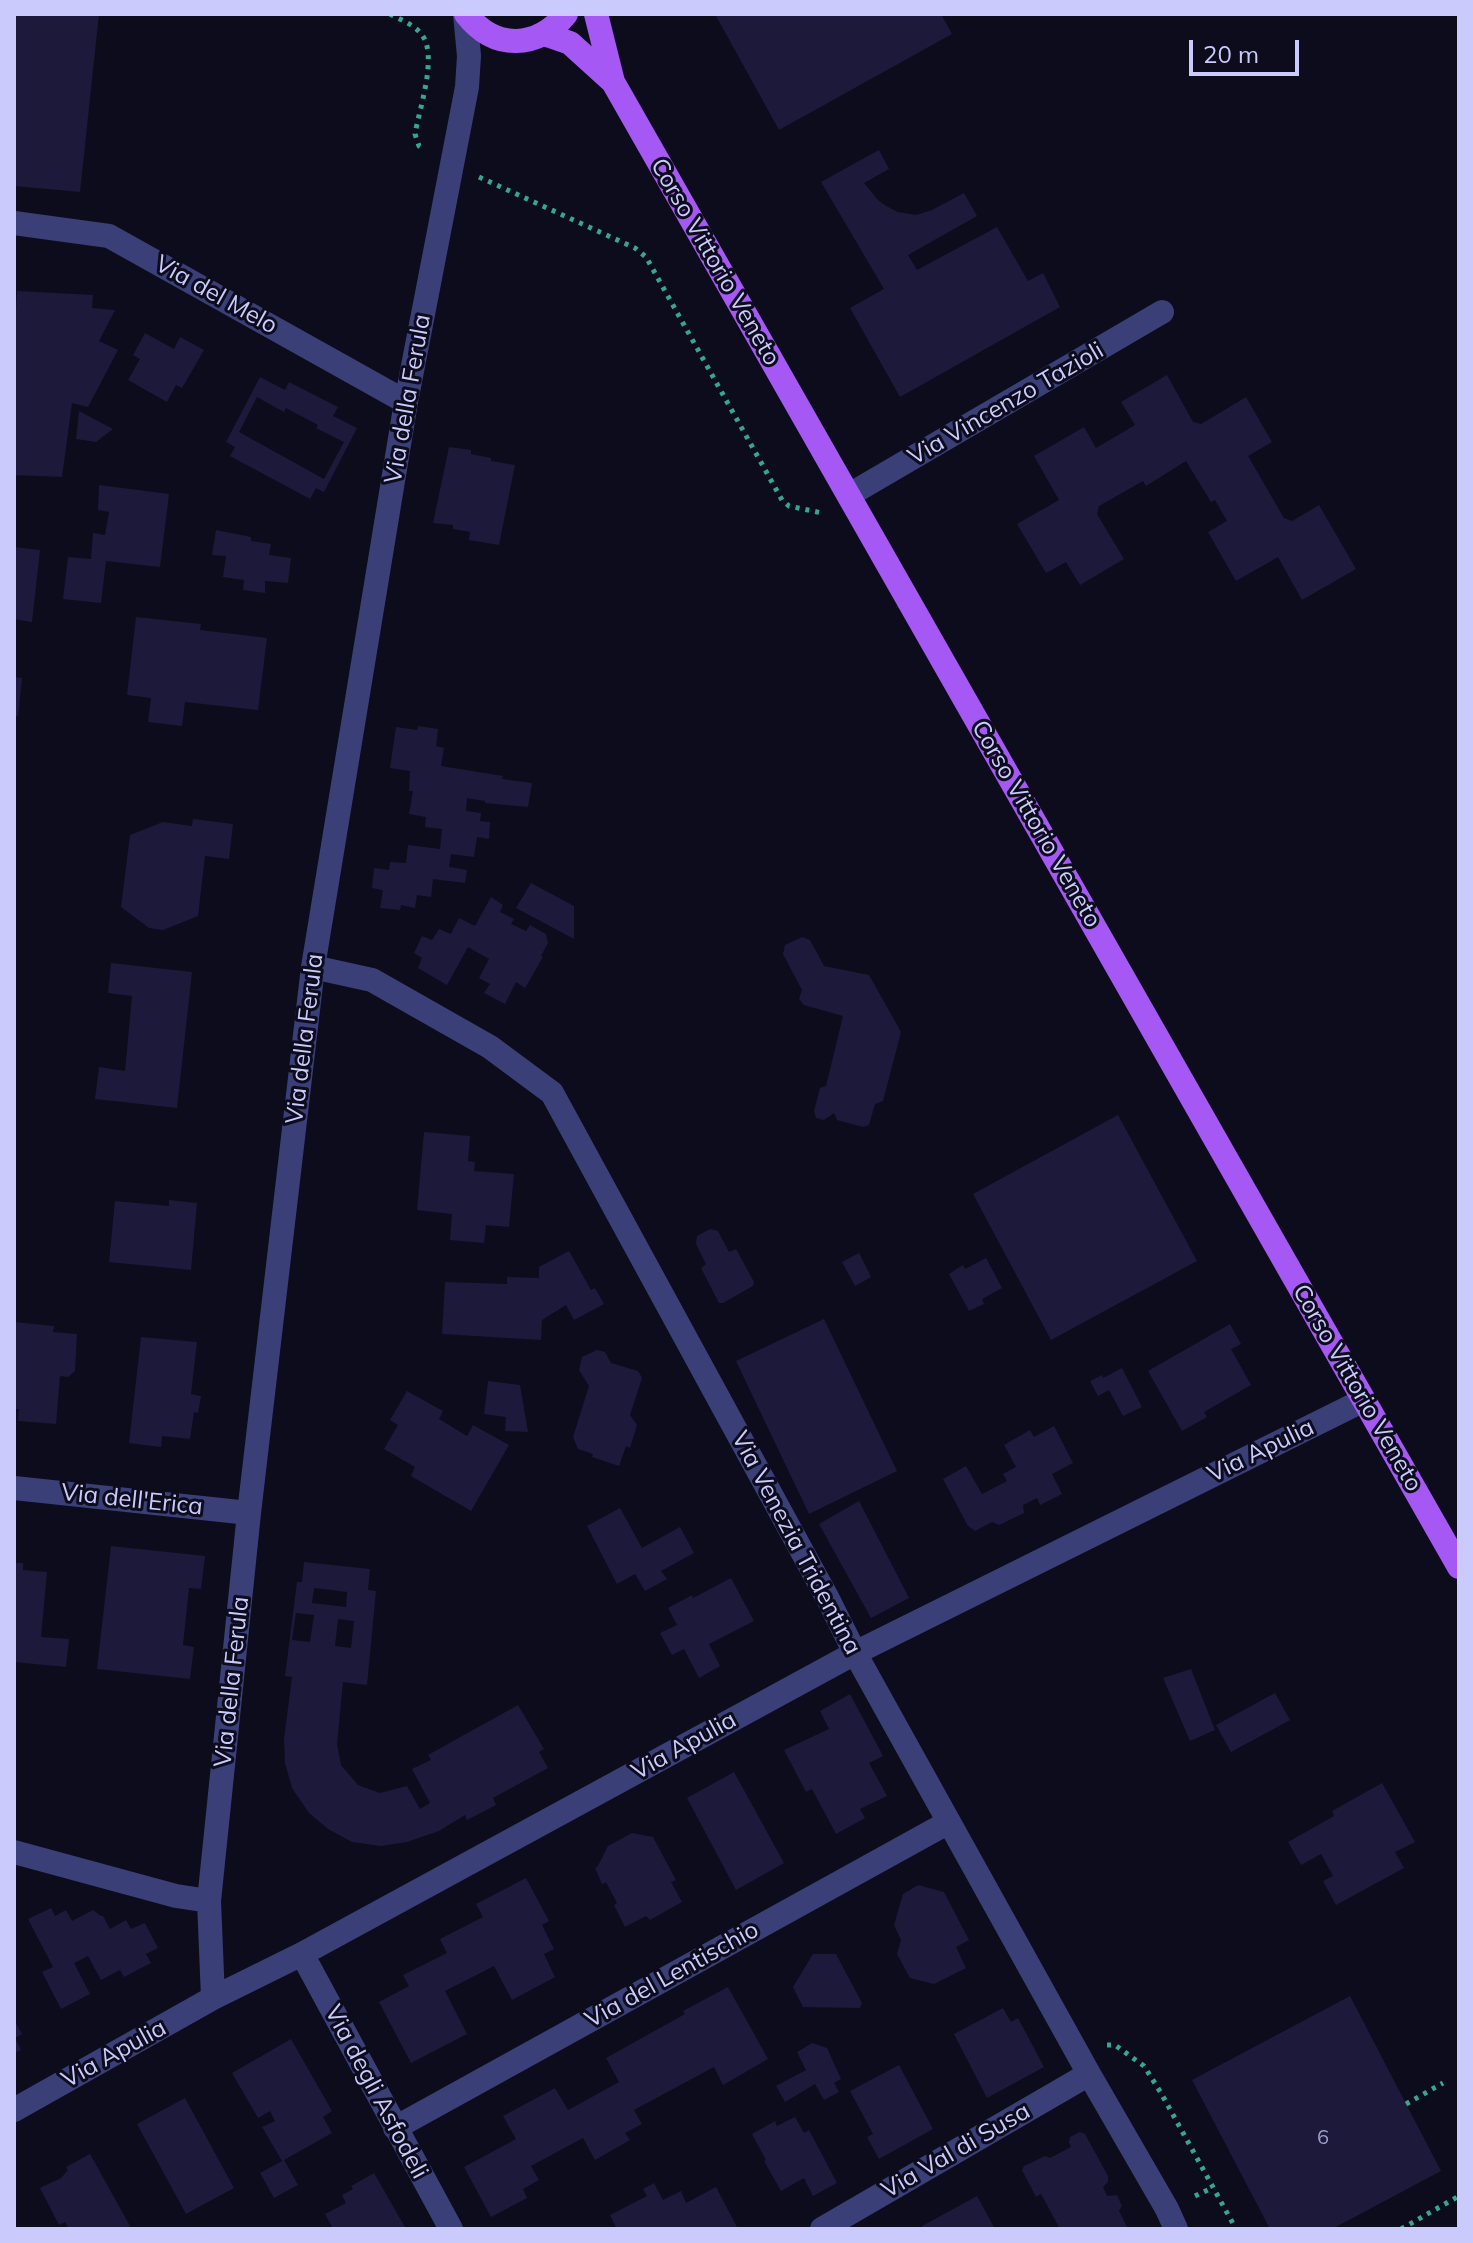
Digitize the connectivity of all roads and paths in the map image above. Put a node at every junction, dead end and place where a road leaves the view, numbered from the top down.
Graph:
1 (390, 14) edge
2 (466, 14) edge
3 (566, 14) edge
4 (596, 14) edge
5 (544, 34) junction
6 (502, 40) junction
7 (613, 82) junction
8 (467, 87) junction
9 (429, 151) dead end
10 (474, 175) dead end
11 (14, 223) edge
12 (1162, 312) dead end
13 (406, 402) junction
14 (849, 495) junction
15 (822, 513) dead end
16 (313, 967) junction
17 (1364, 1400) junction
18 (14, 1488) edge
19 (249, 1513) junction
20 (1459, 1567) edge
21 (855, 1653) junction
22 (949, 1822) junction
23 (14, 1852) edge
24 (209, 1901) junction
25 (302, 1954) junction
26 (213, 1998) junction
27 (1074, 2046) junction
28 (1089, 2074) junction
29 (1443, 2083) dead end
30 (1406, 2104) dead end
31 (14, 2110) edge
32 (395, 2128) junction
33 (1459, 2196) edge
34 (451, 2229) edge
35 (822, 2229) edge
36 (1176, 2229) edge
37 (1236, 2229) edge
38 (1401, 2229) edge

1 - 9 path
2 - 6 main road
2 - 8 street, Via della Ferula
3 - 5 main road
4 - 7 main road, Corso Vittorio Veneto
5 - 6 main road
5 - 7 main road, Corso Vittorio Veneto
6 - 8 street, Via della Ferula
7 - 14 main road, Corso Vittorio Veneto
8 - 13 street, Via della Ferula
10 - 15 path
11 - 13 street, Via del Melo
12 - 14 street, Via Vincenzo Tazioli
13 - 16 street, Via della Ferula
14 - 17 main road, Corso Vittorio Veneto
16 - 19 street, Via della Ferula
16 - 21 street, Via Venezia Tridentina
17 - 20 main road, Corso Vittorio Veneto
17 - 21 street, Via Apulia
18 - 19 street, Via dell'Erica
19 - 24 street, Via della Ferula
21 - 22 street, Via Venezia Tridentina
21 - 25 street, Via Apulia
22 - 27 street, Via Venezia Tridentina
22 - 32 street, Via del Lentischio
23 - 24 street
24 - 26 street, Via della Ferula
25 - 26 street, Via Apulia
25 - 32 street, Via degli Asfodeli
26 - 31 street, Via Apulia
27 - 28 street, Via Venezia Tridentina
27 - 37 path
28 - 35 street, Via Val di Susa
28 - 36 street, Via Venezia Tridentina
29 - 30 path
32 - 34 street, Via degli Asfodeli
33 - 38 path

